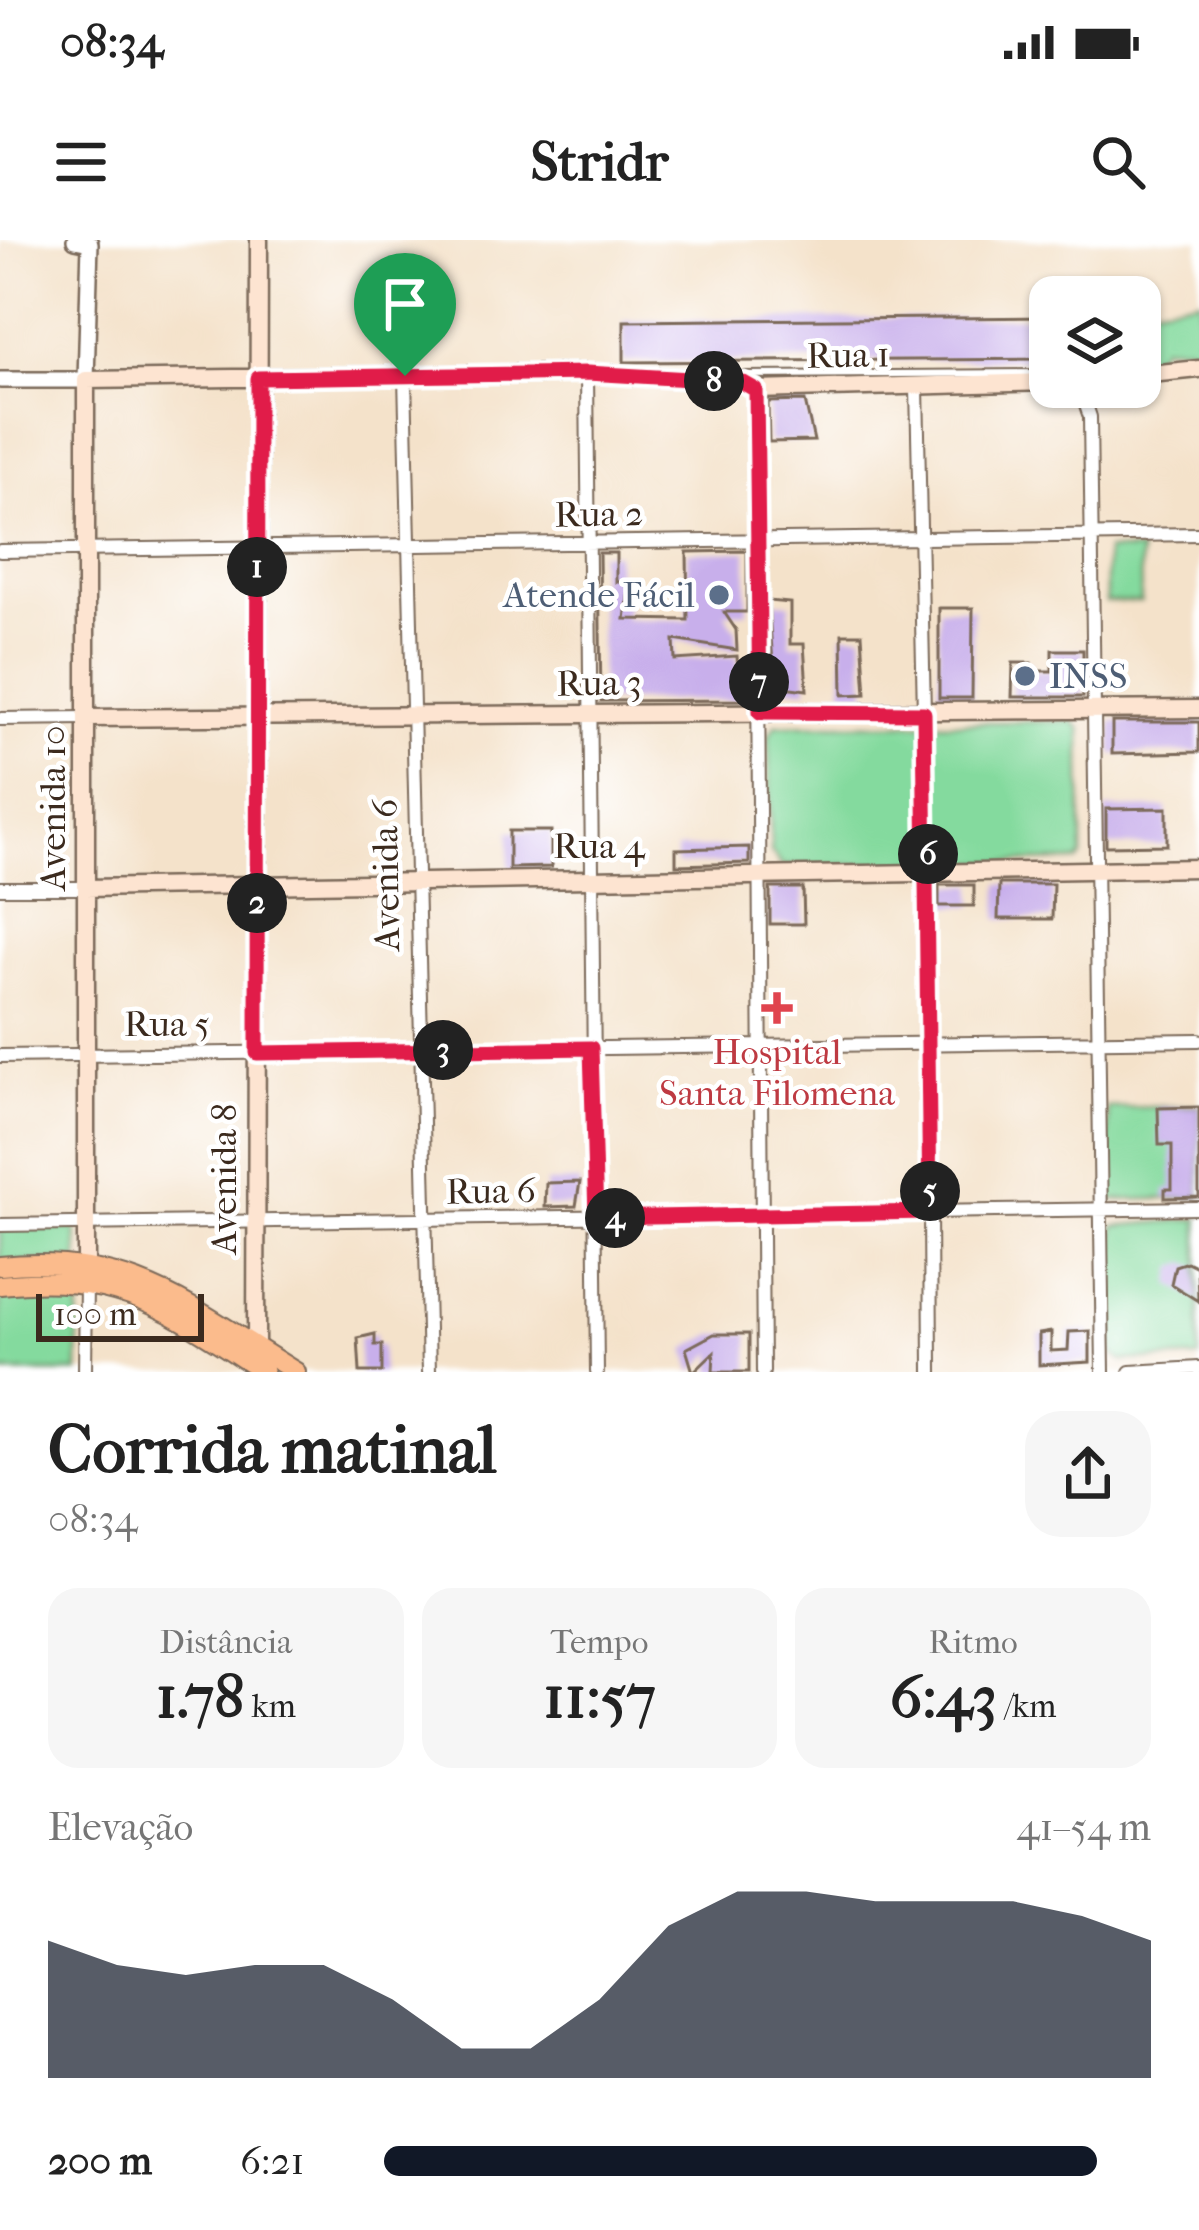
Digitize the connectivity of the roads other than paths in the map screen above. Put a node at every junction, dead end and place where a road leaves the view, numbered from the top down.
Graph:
1 (259, 240) edge
2 (82, 242) edge
3 (1199, 369) edge
4 (587, 373) junction
5 (1161, 373) edge
6 (405, 376) junction
7 (626, 376) junction
8 (1029, 377) edge
9 (258, 378) junction
10 (1029, 379) edge
11 (0, 380) edge
12 (86, 380) junction
13 (917, 388) junction
14 (756, 390) junction
15 (1090, 408) edge
16 (1199, 534) edge
17 (1092, 535) junction
18 (919, 538) junction
19 (755, 542) junction
20 (588, 544) junction
21 (257, 547) junction
22 (409, 548) junction
23 (86, 549) junction
24 (0, 551) edge
25 (1199, 710) edge
26 (1091, 711) junction
27 (760, 712) junction
28 (924, 713) junction
29 (257, 716) junction
30 (589, 716) junction
31 (86, 718) junction
32 (413, 718) junction
33 (0, 719) edge
34 (1199, 868) edge
35 (1094, 872) junction
36 (928, 873) junction
37 (760, 877) junction
38 (592, 880) junction
39 (415, 882) junction
40 (257, 886) junction
41 (0, 888) edge
42 (86, 888) junction
43 (1199, 1040) edge
44 (1096, 1041) junction
45 (929, 1043) junction
46 (758, 1047) junction
47 (591, 1048) junction
48 (419, 1050) junction
49 (257, 1053) junction
50 (85, 1055) junction
51 (0, 1057) edge
52 (1199, 1208) edge
53 (1101, 1210) junction
54 (930, 1212) junction
55 (760, 1216) junction
56 (596, 1218) junction
57 (425, 1222) junction
58 (86, 1224) junction
59 (256, 1224) junction
60 (0, 1225) edge
61 (0, 1267) edge
62 (86, 1273) junction
63 (0, 1285) edge
64 (258, 1365) edge
65 (1199, 1368) edge
66 (85, 1372) edge
67 (296, 1372) edge
68 (429, 1372) edge
69 (597, 1372) edge
70 (763, 1372) edge
71 (931, 1372) edge
72 (1103, 1372) edge
73 (1130, 1372) edge

1 - 9 main road, Avenida 8
2 - 12 street, Avenida 10
3 - 5 main road
4 - 6 main road, Rua 1
4 - 7 main road, Rua 1
4 - 20 street
6 - 9 main road, Rua 1
6 - 22 street, Avenida 6
7 - 8 lane
7 - 14 main road, Rua 1
9 - 12 main road, Rua 1
9 - 21 main road, Avenida 8
10 - 13 main road, Rua 1
11 - 12 street, Rua 1
12 - 23 main road, Avenida 10
13 - 14 main road, Rua 1
13 - 18 street
14 - 19 street
15 - 17 street
16 - 17 street, Rua 2
17 - 18 street, Rua 2
17 - 26 street
18 - 19 street, Rua 2
18 - 28 street
19 - 20 street, Rua 2
19 - 27 street
20 - 22 street, Rua 2
20 - 30 street
21 - 22 street, Rua 2
21 - 23 street, Rua 2
21 - 29 main road, Avenida 8
22 - 32 street, Avenida 6
23 - 24 street, Rua 2
23 - 31 main road, Avenida 10
25 - 26 main road, Rua 3
26 - 28 main road, Rua 3
26 - 35 street
27 - 28 main road, Rua 3
27 - 30 main road, Rua 3
27 - 37 street
29 - 31 main road, Rua 3
29 - 32 main road, Rua 3
29 - 40 main road, Avenida 8
30 - 32 main road, Rua 3
30 - 38 street
31 - 33 street, Rua 3
31 - 42 main road, Avenida 10
32 - 39 street, Avenida 6
34 - 35 main road, Rua 4
35 - 36 main road, Rua 4
35 - 44 street
36 - 37 main road, Rua 4
36 - 45 street
37 - 38 main road, Rua 4
37 - 46 street
38 - 39 main road, Rua 4
38 - 47 street
39 - 40 main road, Rua 4
39 - 48 street, Avenida 6
40 - 42 main road, Rua 4
40 - 49 main road, Avenida 8
41 - 42 street, Rua 4
42 - 50 main road, Avenida 10
43 - 44 street, Rua 5
44 - 45 street, Rua 5
44 - 53 street
45 - 46 street, Rua 5
45 - 54 street
46 - 47 street, Rua 5
46 - 55 street
47 - 48 street, Rua 5
47 - 56 street
48 - 49 street, Rua 5
48 - 57 street, Avenida 6
49 - 50 street, Rua 5
49 - 59 main road, Avenida 8
50 - 51 street, Rua 5
50 - 58 main road, Avenida 10
52 - 53 street, Rua 6
53 - 54 street, Rua 6
53 - 72 street
54 - 55 street, Rua 6
54 - 71 street
55 - 56 street, Rua 6
55 - 70 street
56 - 57 street, Rua 6
56 - 69 street
57 - 59 street, Rua 6
57 - 68 street, Avenida 6
58 - 59 street, Rua 6
58 - 60 street, Rua 6
58 - 62 main road, Avenida 10
59 - 64 main road, Avenida 8
61 - 62 main road
62 - 63 main road
62 - 64 main road
62 - 66 street, Avenida 10
64 - 67 main road
65 - 73 street

